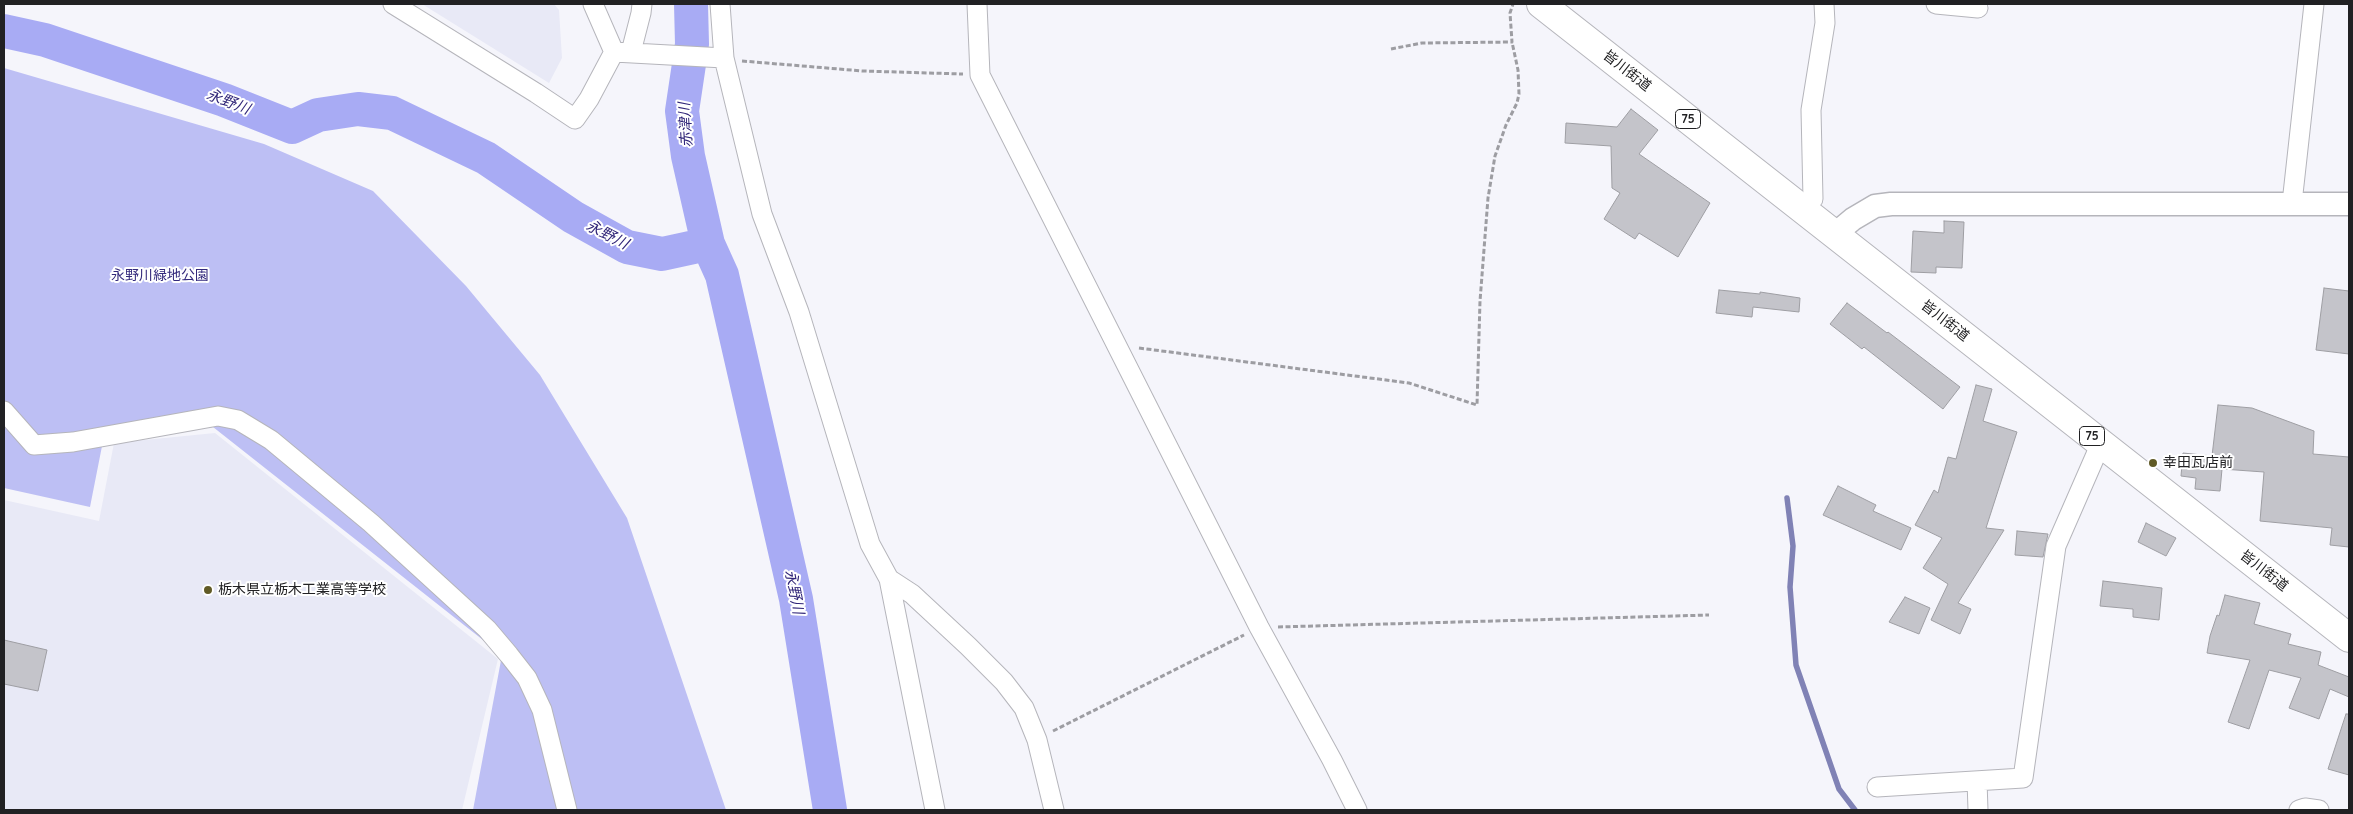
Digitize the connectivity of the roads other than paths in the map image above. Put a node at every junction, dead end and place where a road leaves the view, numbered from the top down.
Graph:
1 (393, 4) edge
2 (593, 4) edge
3 (642, 4) edge
4 (720, 4) edge
5 (977, 4) edge
6 (1541, 4) edge
7 (1824, 4) edge
8 (1936, 4) edge
9 (2314, 4) edge
10 (1978, 8) dead end
11 (1564, 12) edge
12 (622, 52) junction
13 (721, 57) junction
14 (2292, 203) junction
15 (2349, 204) edge
16 (1803, 209) junction
17 (1834, 234) junction
18 (4, 411) edge
19 (2101, 443) junction
20 (889, 580) junction
21 (2349, 638) edge
22 (1977, 781) junction
23 (1877, 787) dead end
24 (567, 810) edge
25 (934, 810) edge
26 (1054, 810) edge
27 (1356, 810) edge
28 (1978, 810) edge
29 (2299, 810) edge
30 (2320, 810) edge

1 - 12 street
2 - 12 street
3 - 12 street
4 - 13 street
5 - 27 street
6 - 11 main road, 皆川街道 / 75
7 - 16 street
8 - 10 street
9 - 14 street
11 - 16 main road, 皆川街道 / 75
12 - 13 street
13 - 20 street
14 - 15 street
14 - 17 street
16 - 17 main road, 皆川街道 / 75
17 - 19 main road, 皆川街道 / 75
18 - 24 street
19 - 21 main road, 皆川街道 / 75
19 - 22 street
20 - 25 street
20 - 26 street
22 - 23 street
22 - 28 street
29 - 30 street

